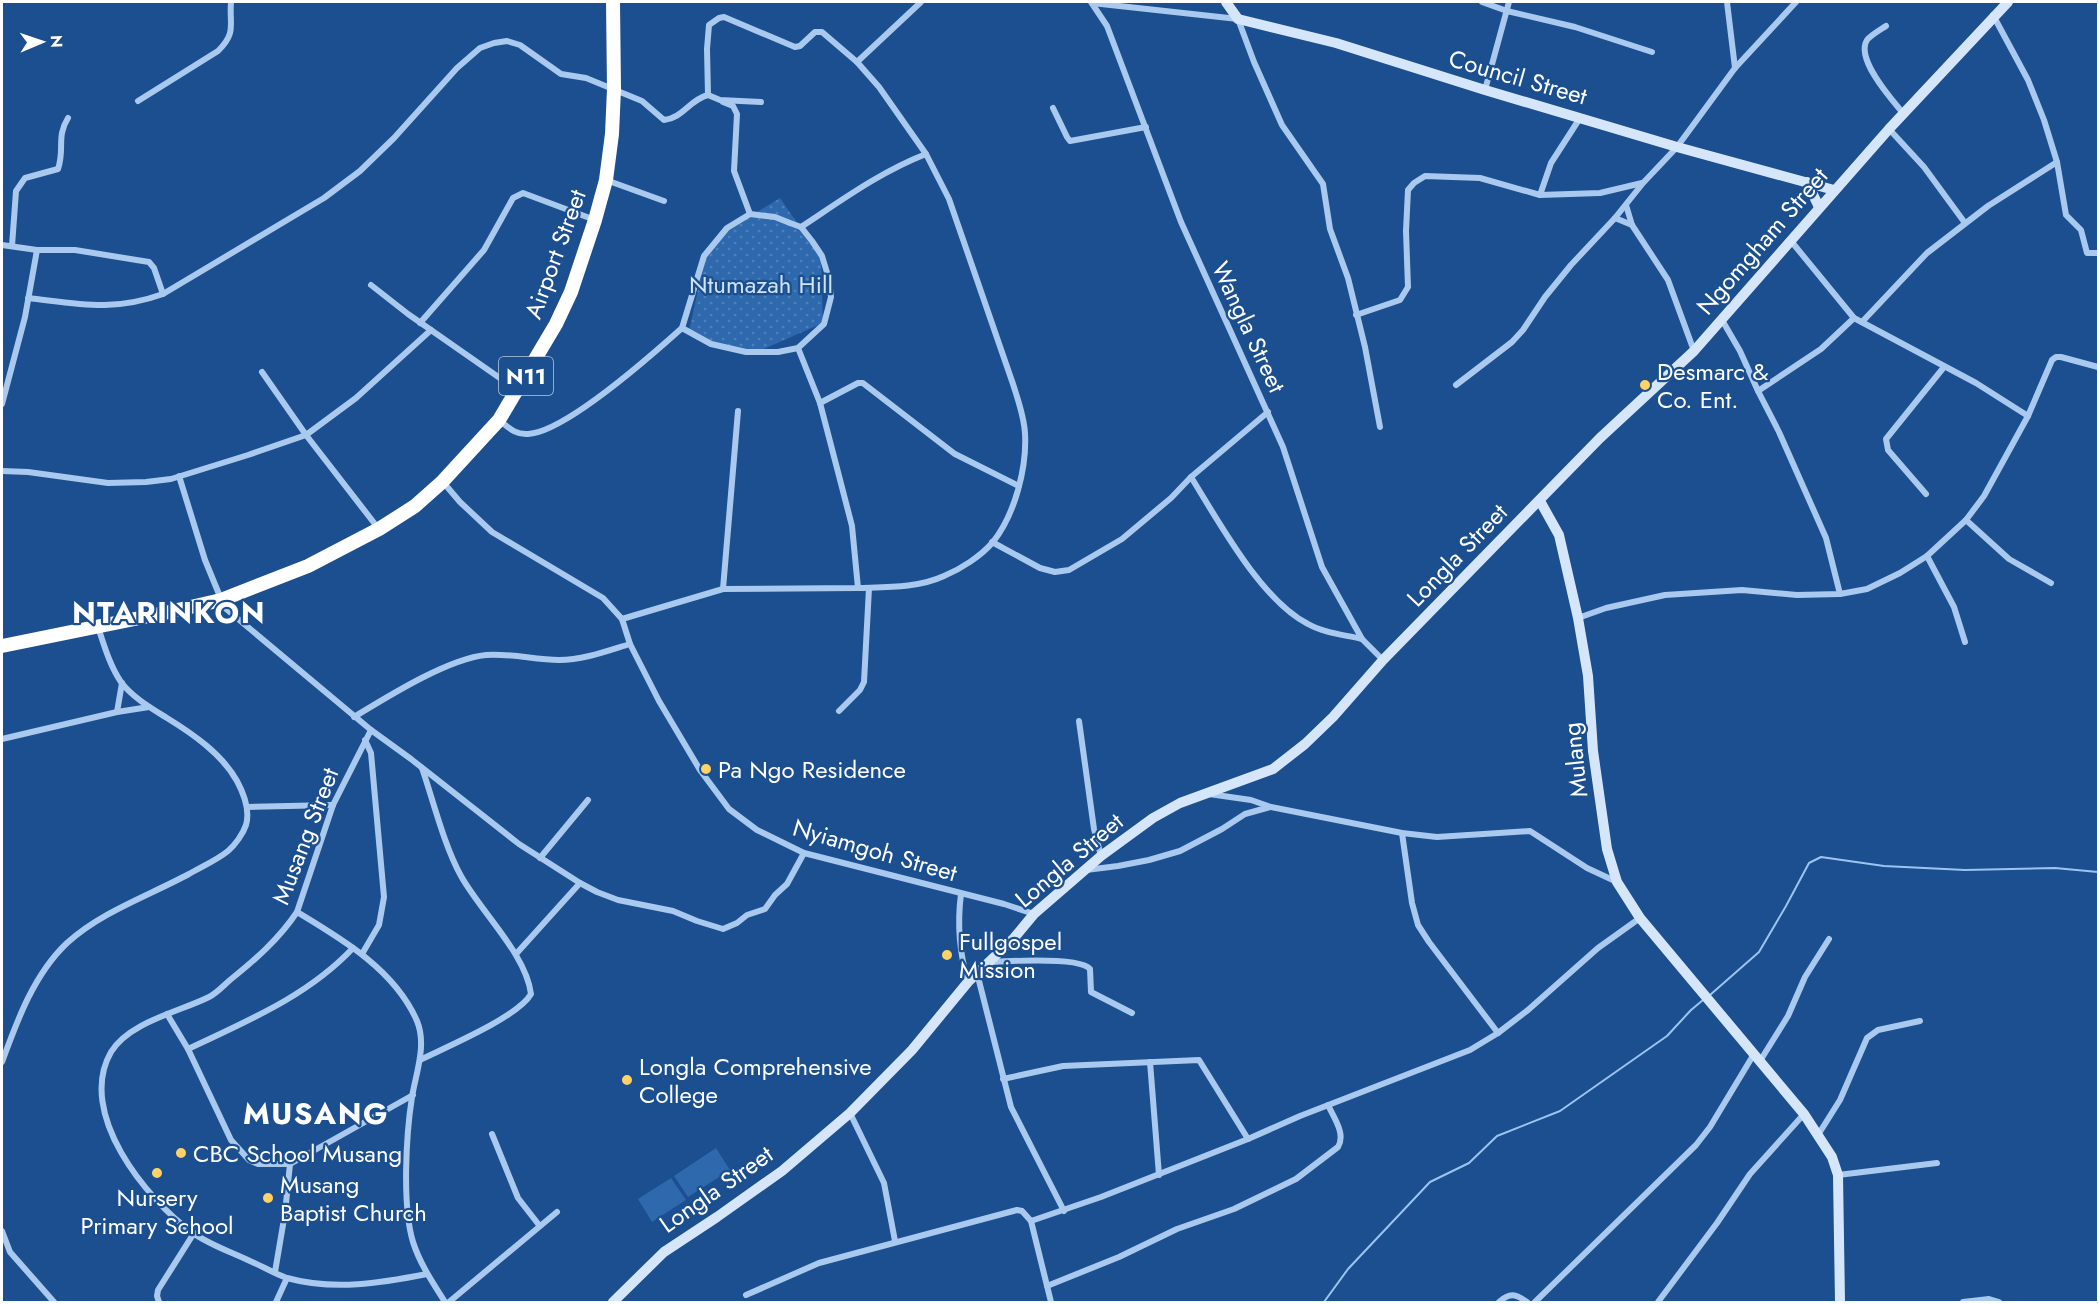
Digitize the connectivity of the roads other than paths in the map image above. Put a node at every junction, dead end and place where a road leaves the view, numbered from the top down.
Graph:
1 (231, 2) edge
2 (613, 2) edge
3 (921, 2) edge
4 (1091, 2) edge
5 (1226, 2) edge
6 (1482, 2) edge
7 (1509, 2) edge
8 (1727, 2) edge
9 (1796, 2) edge
10 (2008, 2) edge
11 (1507, 11) junction
12 (1993, 15) junction
13 (1238, 19) junction
14 (1886, 26) dead end
15 (1652, 52) dead end
16 (857, 62) junction
17 (1735, 68) junction
18 (614, 89) junction
19 (1485, 90) junction
20 (708, 95) junction
21 (720, 100) junction
22 (138, 101) dead end
23 (761, 102) dead end
24 (1053, 108) dead end
25 (1903, 113) junction
26 (1580, 117) junction
27 (68, 118) dead end
28 (1146, 127) junction
29 (1889, 129) junction
30 (1677, 147) junction
31 (926, 154) junction
32 (2057, 162) junction
33 (606, 180) junction
34 (1807, 182) junction
35 (1643, 183) junction
36 (1834, 190) junction
37 (1540, 195) junction
38 (664, 201) dead end
39 (1626, 205) junction
40 (1819, 207) junction
41 (750, 214) junction
42 (1615, 218) junction
43 (595, 220) junction
44 (1965, 223) junction
45 (1632, 225) junction
46 (801, 227) junction
47 (1791, 240) junction
48 (2, 244) edge
49 (12, 246) junction
50 (37, 249) junction
51 (2098, 253) edge
52 (371, 285) dead end
53 (163, 294) junction
54 (28, 298) junction
55 (1356, 315) junction
56 (1854, 318) junction
57 (1722, 320) junction
58 (420, 322) junction
59 (1862, 322) junction
60 (682, 328) junction
61 (431, 330) junction
62 (798, 348) junction
63 (1694, 351) junction
64 (1944, 367) junction
65 (2098, 367) edge
66 (262, 372) dead end
67 (1456, 385) dead end
68 (518, 391) junction
69 (1758, 391) junction
70 (2, 404) edge
71 (820, 404) junction
72 (738, 411) dead end
73 (1268, 412) junction
74 (2028, 416) junction
75 (499, 420) junction
76 (1380, 428) dead end
77 (306, 435) junction
78 (2, 471) edge
79 (179, 476) junction
80 (1191, 477) junction
81 (442, 482) junction
82 (1019, 486) junction
83 (1926, 494) dead end
84 (1540, 501) junction
85 (1966, 520) junction
86 (379, 529) junction
87 (992, 542) junction
88 (1927, 556) junction
89 (2051, 583) dead end
90 (858, 588) junction
91 (869, 588) junction
92 (723, 589) junction
93 (1840, 594) junction
94 (219, 600) junction
95 (1578, 618) junction
96 (622, 619) junction
97 (98, 627) junction
98 (1362, 639) junction
99 (1965, 642) dead end
100 (630, 644) junction
101 (2, 646) edge
102 (1383, 660) junction
103 (122, 683) junction
104 (149, 707) junction
105 (839, 711) dead end
106 (117, 712) junction
107 (354, 717) junction
108 (1079, 721) dead end
109 (371, 730) junction
110 (2, 739) edge
111 (365, 740) junction
112 (422, 768) junction
113 (1206, 794) junction
114 (588, 800) dead end
115 (333, 805) junction
116 (247, 807) junction
117 (1271, 807) junction
118 (1402, 833) junction
119 (804, 854) junction
120 (1101, 856) junction
121 (540, 858) junction
122 (1085, 870) junction
123 (1617, 882) junction
124 (580, 883) junction
125 (961, 894) junction
126 (297, 912) junction
127 (1034, 914) junction
128 (1641, 918) junction
129 (1829, 939) dead end
130 (353, 948) junction
131 (362, 954) junction
132 (516, 954) junction
133 (988, 962) junction
134 (977, 973) junction
135 (968, 982) junction
136 (1132, 1013) dead end
137 (167, 1014) junction
138 (1920, 1021) dead end
139 (1498, 1033) junction
140 (188, 1049) junction
141 (1757, 1057) junction
142 (420, 1060) junction
143 (2, 1062) edge
144 (1150, 1062) junction
145 (1003, 1079) junction
146 (413, 1095) junction
147 (1328, 1105) junction
148 (850, 1113) junction
149 (1804, 1114) junction
150 (492, 1134) dead end
151 (1818, 1135) junction
152 (1248, 1139) junction
153 (1937, 1163) dead end
154 (290, 1164) junction
155 (1159, 1175) junction
156 (1838, 1175) junction
157 (1064, 1211) junction
158 (557, 1212) dead end
159 (1031, 1221) junction
160 (538, 1226) junction
161 (2, 1232) edge
162 (194, 1233) junction
163 (894, 1241) junction
164 (275, 1272) junction
165 (427, 1274) junction
166 (287, 1278) junction
167 (1047, 1286) junction
168 (746, 1295) dead end
169 (54, 1302) edge
170 (159, 1302) edge
171 (276, 1302) edge
172 (447, 1302) edge
173 (613, 1302) edge
174 (1051, 1302) edge
175 (1499, 1302) edge
176 (1527, 1302) edge
177 (1535, 1302) edge
178 (1658, 1302) edge
179 (1840, 1302) edge
180 (1963, 1302) edge
181 (1999, 1302) edge

1 - 22 street
2 - 18 highway, Airport Street / N11
3 - 16 street
4 - 13 street
4 - 28 street, Wangla Street
5 - 13 main road
6 - 11 street
7 - 11 street
8 - 17 street
9 - 17 street
10 - 12 main road, Ngomgham Street
11 - 15 street
11 - 19 street
12 - 25 main road, Ngomgham Street
12 - 32 street
13 - 19 main road, Council Street
13 - 55 street
14 - 25 street
16 - 20 street
16 - 31 street
17 - 30 street
18 - 20 street
18 - 33 highway, Airport Street / N11
18 - 53 street
19 - 26 main road, Council Street
20 - 21 street
21 - 23 street
21 - 41 street
24 - 28 street
25 - 29 main road, Ngomgham Street
26 - 30 main road, Council Street
26 - 37 street
27 - 49 street
28 - 73 street, Wangla Street
29 - 36 main road, Ngomgham Street
29 - 44 street
30 - 34 main road, Council Street
30 - 35 street
31 - 46 street
31 - 82 street
32 - 44 street
32 - 51 street
33 - 38 street
33 - 43 highway, Airport Street / N11
34 - 36 main road, Council Street
34 - 40 main road
35 - 37 street
35 - 39 street
36 - 40 main road, Ngomgham Street
37 - 55 street
39 - 42 street
39 - 45 street
40 - 47 main road, Ngomgham Street
41 - 46 street
41 - 60 street
42 - 45 street
42 - 67 street
43 - 58 street
43 - 68 highway, Airport Street / N11
44 - 59 street
45 - 63 street
46 - 62 street
47 - 56 street
47 - 57 main road, Ngomgham Street
48 - 49 street
49 - 50 street
50 - 53 street
50 - 54 street
52 - 58 street
53 - 54 street
54 - 70 street
55 - 76 street
56 - 59 street
56 - 69 street
57 - 63 main road, Ngomgham Street
57 - 69 street
58 - 61 street
59 - 64 street
60 - 62 street
60 - 75 street
61 - 68 street
61 - 77 street
62 - 71 street
63 - 84 main road, Ngomgham Street
64 - 74 street
64 - 83 street
65 - 74 street
66 - 77 street
68 - 75 highway, Airport Street / N11
69 - 93 street
71 - 82 street
71 - 90 street
72 - 92 street
73 - 80 street
73 - 98 street, Wangla Street
74 - 85 street
75 - 81 highway, Airport Street / N11
77 - 79 street
77 - 86 street
78 - 79 street
79 - 94 street
80 - 87 street
80 - 98 street
81 - 86 highway, Airport Street / N11
81 - 96 street, Nyiamgoh Street
82 - 87 street
84 - 95 main road, Mulang
84 - 102 main road, Longla Street
85 - 88 street
85 - 89 street
86 - 94 highway, Airport Street / N11
87 - 91 street
88 - 93 street
88 - 99 street
90 - 91 street
90 - 92 street
91 - 105 street
92 - 96 street
93 - 95 street
94 - 97 highway, N11
94 - 107 street
95 - 123 main road, Mulang
96 - 100 street, Nyiamgoh Street
97 - 101 highway, N11
97 - 103 street
98 - 102 street, Wangla Street
100 - 107 street
100 - 119 street, Nyiamgoh Street
102 - 113 main road, Longla Street
103 - 104 street
103 - 106 street
104 - 106 street
104 - 116 street
106 - 110 street
107 - 109 street
108 - 120 street
109 - 111 street, Musang Street
109 - 112 street
111 - 115 street, Musang Street
111 - 131 street
112 - 121 street
112 - 132 street
113 - 117 street
113 - 120 main road, Longla Street
114 - 121 street
115 - 116 street
115 - 126 street, Musang Street
116 - 143 street
117 - 118 street
117 - 122 street
118 - 123 street
118 - 139 street
119 - 124 street
119 - 125 street, Nyiamgoh Street
120 - 122 main road, Longla Street
121 - 124 street
122 - 127 main road, Longla Street
123 - 128 main road, Mulang
124 - 132 street
125 - 127 street, Nyiamgoh Street
125 - 135 street
126 - 130 street
126 - 137 street, Musang Street
127 - 133 main road, Longla Street
128 - 139 street
128 - 141 main road, Mulang
129 - 141 street
130 - 131 street
130 - 140 street
131 - 142 street
132 - 142 street
133 - 134 main road, Longla Street
133 - 136 street
134 - 135 main road, Longla Street
134 - 145 street
135 - 148 main road, Longla Street
137 - 140 street
137 - 162 street, Musang Street
138 - 151 street
139 - 147 street
140 - 154 street
141 - 149 main road, Mulang
141 - 177 street
142 - 146 street
144 - 145 street
144 - 152 street
144 - 155 street
145 - 157 street
146 - 154 street
146 - 165 street
147 - 152 street
147 - 167 street
148 - 163 street
148 - 173 main road, Longla Street
149 - 151 main road, Mulang
149 - 178 street
150 - 160 street
151 - 156 main road, Mulang
152 - 155 street
153 - 156 street
154 - 164 street
155 - 157 street
156 - 179 main road
157 - 159 street
158 - 160 street
159 - 163 street
159 - 167 street
160 - 172 street
161 - 169 street
162 - 164 street, Musang Street
162 - 170 street
163 - 168 street
164 - 166 street, Musang Street
165 - 166 street, Musang Street
165 - 172 street
166 - 171 street
167 - 174 street
175 - 176 street
180 - 181 street

